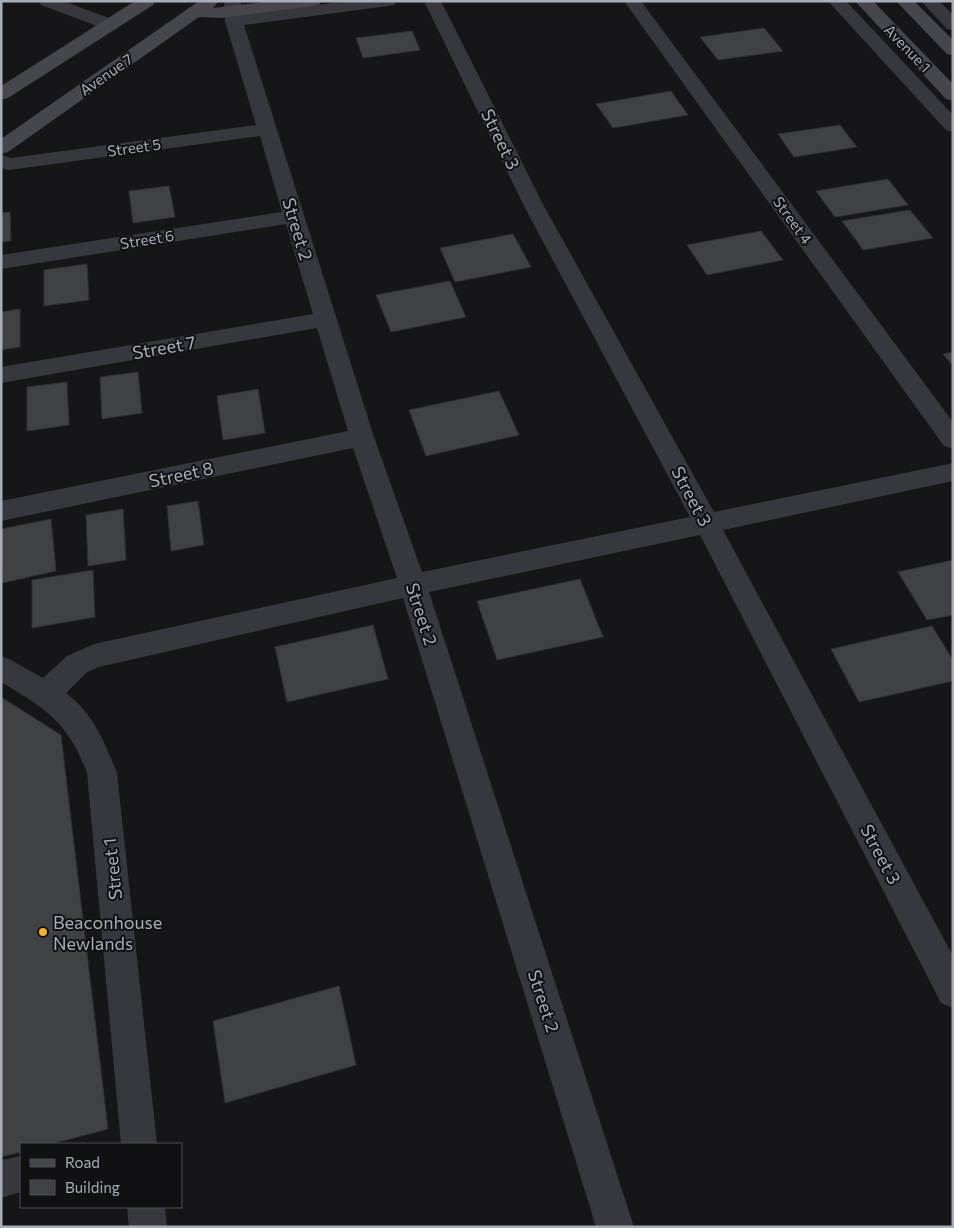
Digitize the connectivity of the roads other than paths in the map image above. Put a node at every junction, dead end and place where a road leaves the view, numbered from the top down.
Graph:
1 (47, 1) edge
2 (147, 1) edge
3 (313, 1) edge
4 (388, 1) edge
5 (432, 1) edge
6 (632, 1) edge
7 (836, 1) edge
8 (863, 1) edge
9 (933, 5) edge
10 (909, 6) edge
11 (227, 9) edge
12 (878, 17) junction
13 (854, 20) junction
14 (111, 24) junction
15 (953, 25) edge
16 (953, 50) edge
17 (19, 83) junction
18 (89, 85) junction
19 (1, 94) edge
20 (953, 95) edge
21 (953, 126) edge
22 (266, 129) junction
23 (1, 148) edge
24 (1, 161) edge
25 (294, 216) junction
26 (1, 262) edge
27 (326, 319) junction
28 (1, 375) edge
29 (362, 437) junction
30 (953, 440) edge
31 (953, 472) edge
32 (1, 511) edge
33 (707, 524) junction
34 (412, 585) junction
35 (1, 668) edge
36 (44, 695) junction
37 (953, 990) edge
38 (136, 1143) edge
39 (20, 1174) edge
40 (1, 1179) edge
41 (146, 1208) edge
42 (148, 1227) edge
43 (615, 1227) edge

1 - 14 street
2 - 14 street
3 - 11 street
4 - 11 street
5 - 33 street, Street 3
6 - 30 street, Street 4
7 - 13 street
8 - 12 street, Avenue 1
9 - 10 street
9 - 15 street
10 - 16 street, Avenue 1
11 - 18 street, Avenue 7
11 - 22 street, Street 2
12 - 13 street
12 - 20 street, Avenue 1
13 - 21 street
14 - 17 street
17 - 18 street
17 - 19 street
18 - 23 street, Avenue 7
22 - 24 street, Street 5
22 - 25 street, Street 2
25 - 26 street, Street 6
25 - 27 street, Street 2
27 - 28 street, Street 7
27 - 29 street, Street 2
29 - 32 street, Street 8
29 - 34 street, Street 2
31 - 33 street
33 - 34 street
33 - 37 street, Street 3
34 - 36 street
34 - 43 street, Street 2
35 - 36 street, Street 1
36 - 38 street, Street 1
39 - 40 street
41 - 42 street

